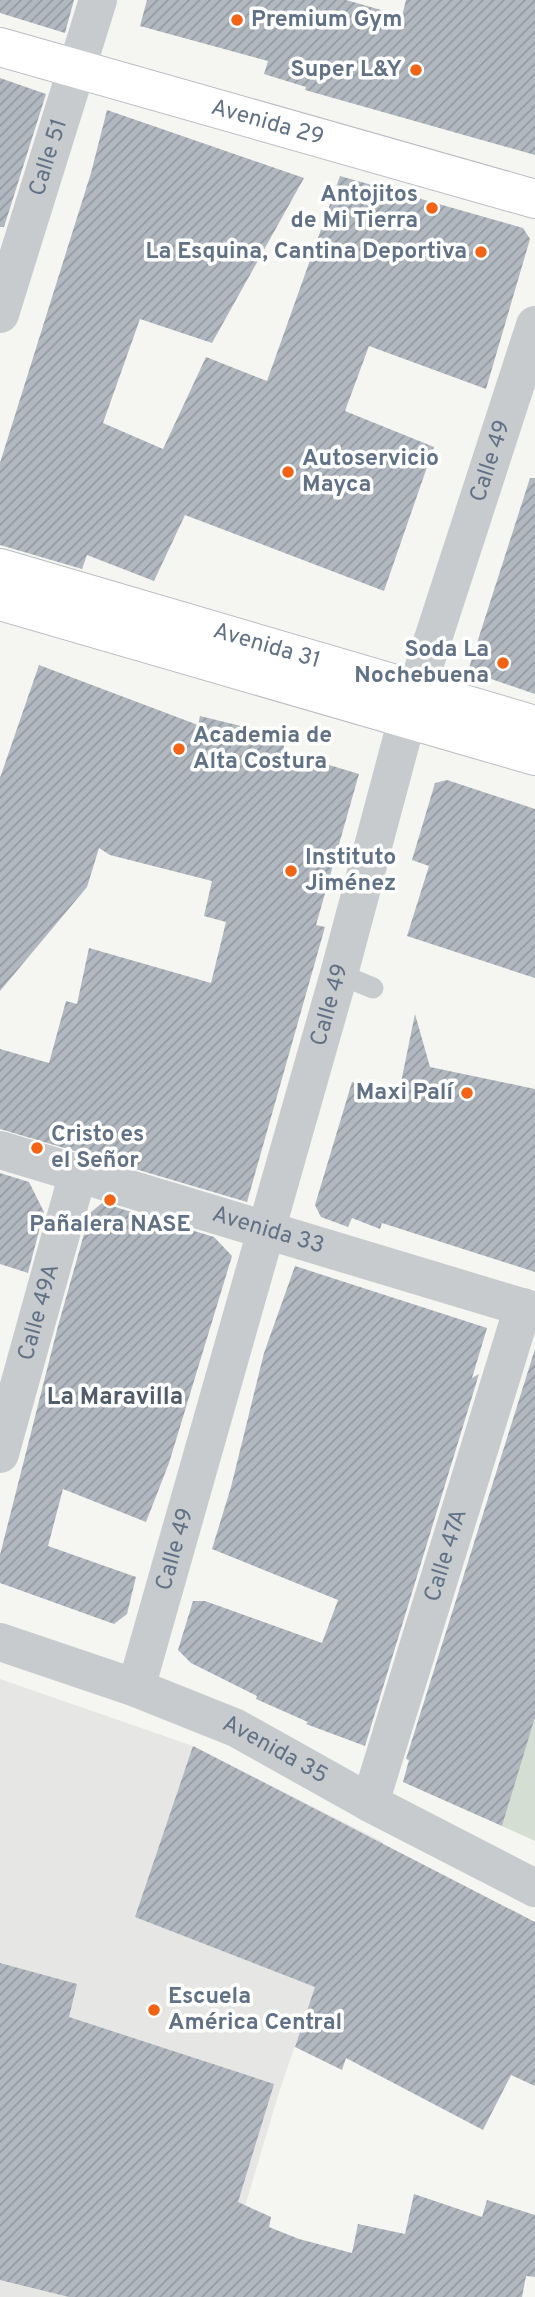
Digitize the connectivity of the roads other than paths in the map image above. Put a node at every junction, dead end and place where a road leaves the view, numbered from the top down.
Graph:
1 (98, 0) edge
2 (0, 47) edge
3 (76, 70) junction
4 (535, 199) edge
5 (0, 314) edge
6 (535, 325) edge
7 (0, 568) edge
8 (0, 601) edge
9 (410, 704) junction
10 (535, 725) edge
11 (535, 756) edge
12 (0, 1150) edge
13 (78, 1173) junction
14 (268, 1228) junction
15 (529, 1309) edge
16 (0, 1454) edge
17 (0, 1642) edge
18 (136, 1688) junction
19 (370, 1803) junction
20 (535, 1888) edge

1 - 3 street, Calle 51
2 - 3 main road, Avenida 29
3 - 4 main road, Avenida 29
3 - 5 street, Calle 51
6 - 9 street, Calle 49
7 - 9 main road, Avenida 31
8 - 9 main road, Avenida 31
9 - 10 main road, Avenida 31
9 - 11 main road, Avenida 31
9 - 14 street, Calle 49
12 - 13 street, Avenida 33
13 - 14 street, Avenida 33
13 - 16 street, Calle 49A
14 - 15 street, Avenida 33
14 - 18 street, Calle 49
15 - 19 street, Calle 47A
17 - 18 street, Avenida 35
18 - 19 street, Avenida 35
19 - 20 street, Avenida 35

